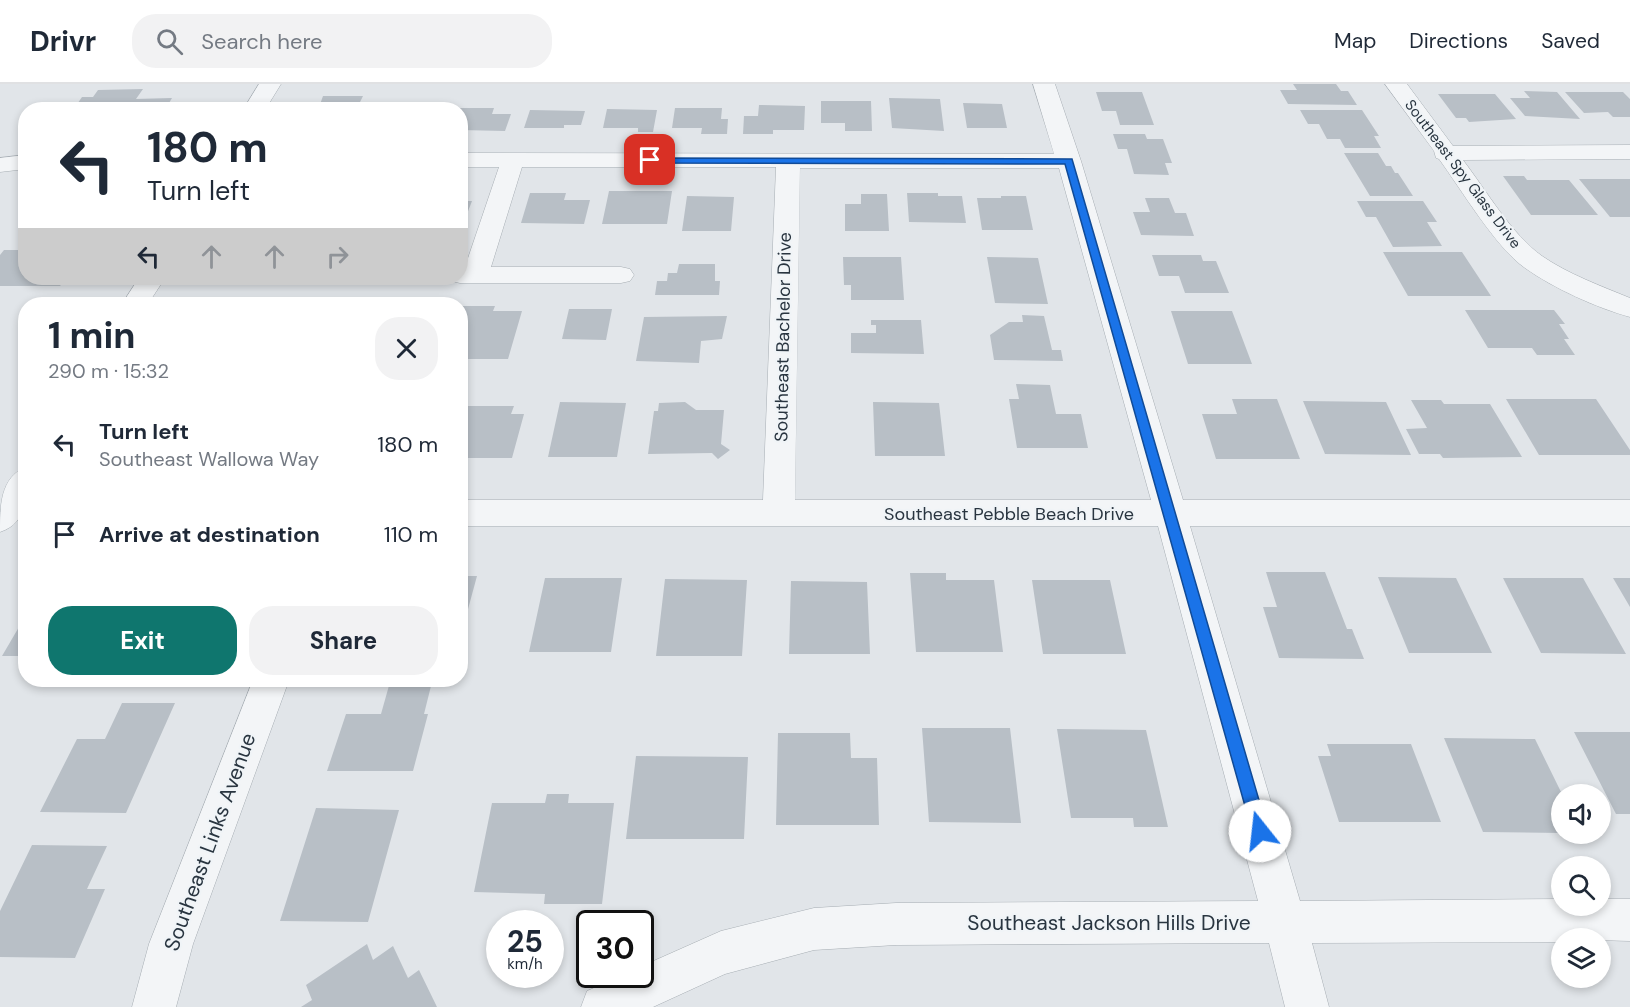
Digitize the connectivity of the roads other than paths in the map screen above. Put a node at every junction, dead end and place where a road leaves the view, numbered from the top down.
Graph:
1 (270, 84) edge
2 (1044, 84) edge
3 (1396, 84) edge
4 (259, 102) edge
5 (1630, 152) edge
6 (1444, 153) junction
7 (468, 160) edge
8 (513, 160) junction
9 (788, 160) junction
10 (1069, 161) junction
11 (18, 163) edge
12 (0, 165) edge
13 (468, 275) edge
14 (621, 275) dead end
15 (1630, 308) edge
16 (18, 496) edge
17 (468, 513) edge
18 (779, 513) junction
19 (1630, 513) edge
20 (1171, 514) junction
21 (10, 515) edge
22 (268, 687) edge
23 (1630, 920) edge
24 (1286, 922) junction
25 (154, 1007) edge
26 (603, 1007) edge
27 (1307, 1007) edge

1 - 4 street
2 - 10 street
3 - 6 street, Southeast Spy Glass Drive
5 - 6 street
6 - 15 street, Southeast Spy Glass Drive
7 - 8 street
8 - 9 street
8 - 13 street
9 - 10 street
9 - 18 street, Southeast Bachelor Drive
10 - 20 street
11 - 12 street
13 - 14 street
16 - 21 street
17 - 18 street, Southeast Pebble Beach Drive
18 - 20 street, Southeast Pebble Beach Drive
19 - 20 street, Southeast Pebble Beach Drive
20 - 24 street
22 - 25 street, Southeast Links Avenue
23 - 24 street, Southeast Jackson Hills Drive
24 - 26 street, Southeast Jackson Hills Drive
24 - 27 street

